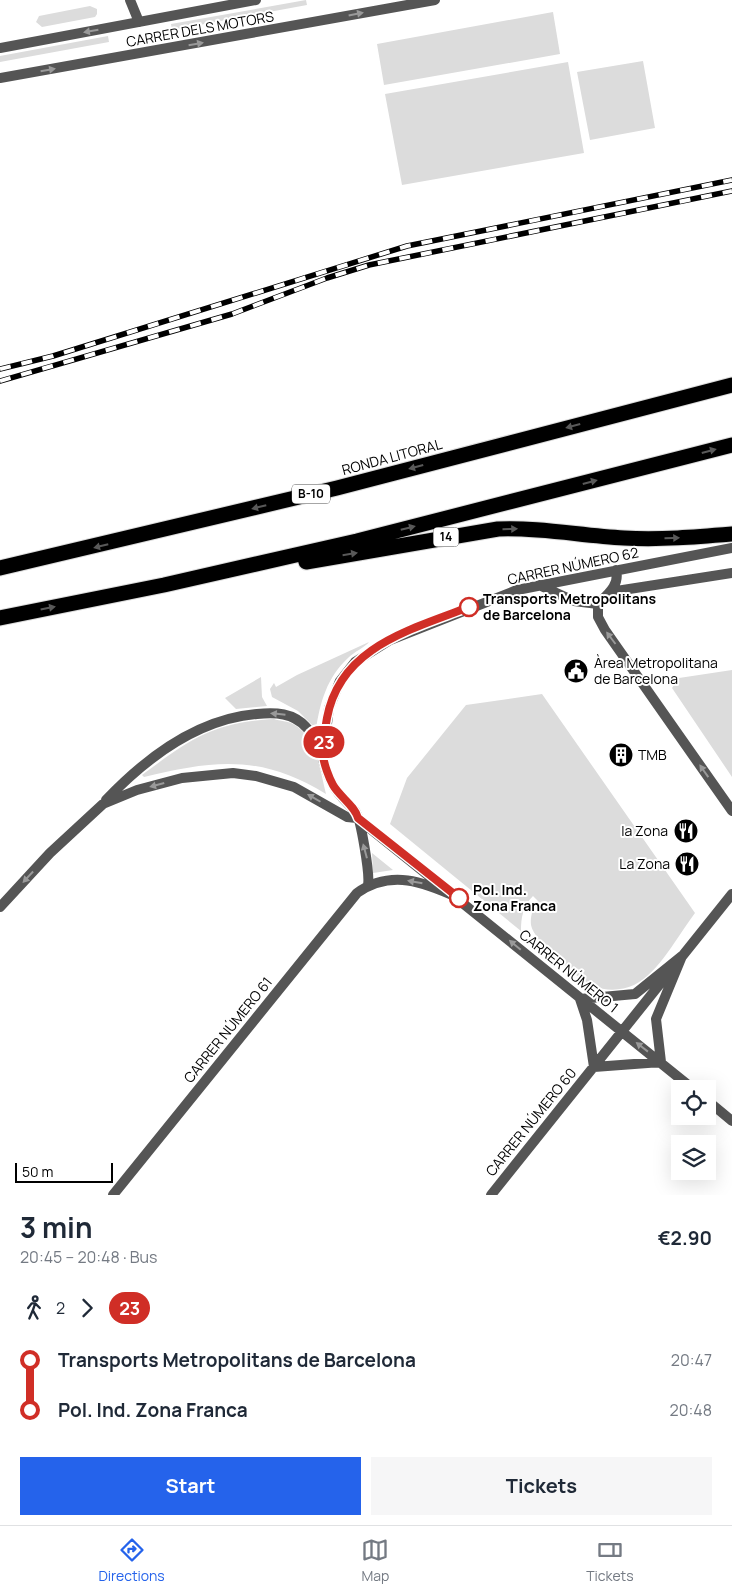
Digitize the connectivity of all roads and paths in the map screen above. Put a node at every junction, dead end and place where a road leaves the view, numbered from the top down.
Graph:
1 (130, 0) edge
2 (256, 0) edge
3 (435, 0) edge
4 (139, 22) junction
5 (0, 48) edge
6 (0, 78) edge
7 (732, 377) edge
8 (732, 385) edge
9 (620, 413) junction
10 (732, 444) edge
11 (732, 534) edge
12 (732, 548) edge
13 (0, 568) edge
14 (616, 570) junction
15 (732, 573) edge
16 (164, 585) junction
17 (539, 585) junction
18 (610, 592) junction
19 (598, 604) junction
20 (0, 618) edge
21 (323, 756) junction
22 (102, 804) junction
23 (732, 811) edge
24 (358, 818) junction
25 (368, 885) junction
26 (732, 894) edge
27 (459, 898) junction
28 (0, 907) edge
29 (682, 956) junction
30 (580, 999) junction
31 (623, 1032) junction
32 (662, 1062) junction
33 (594, 1067) junction
34 (683, 1080) edge
35 (716, 1108) edge
36 (732, 1121) edge
37 (113, 1195) edge
38 (490, 1195) edge

1 - 4 street
2 - 4 street, CARRER DELS MOTORS
6 -> 3 street, CARRER DELS MOTORS
4 -> 5 street, CARRER DELS MOTORS
7 - 9 highway
8 - 9 highway, RONDA LITORAL / B-10
9 -> 13 highway, RONDA LITORAL / B-10
16 -> 10 highway
16 -> 11 highway, 14
12 - 14 street, CARRER NÚMERO 62
14 - 17 street, CARRER NÚMERO 62
14 - 18 street
15 - 18 street
20 -> 16 highway
17 - 19 street
17 - 21 street, CARRER NÚMERO 62
18 - 19 street
23 -> 19 street
21 -> 22 street, CARRER NÚMERO 62
21 - 24 street, CARRER NÚMERO 62
24 -> 22 street, CARRER NÚMERO 62
22 -> 28 street, CARRER NÚMERO 62
25 -> 24 street
24 - 27 street, CARRER NÚMERO 1
27 -> 25 street
25 - 37 street, CARRER NÚMERO 61
26 - 29 street, CARRER NÚMERO 60
30 -> 27 street, CARRER NÚMERO 1
29 - 30 street, CARRER NÚMERO 60
29 - 31 street, CARRER NÚMERO 60
29 - 32 street, CARRER NÚMERO 60
30 - 31 street, CARRER NÚMERO 1
30 - 33 street, CARRER NÚMERO 60
32 -> 31 street, CARRER NÚMERO 1
31 - 33 street, CARRER NÚMERO 60
32 - 33 street, CARRER NÚMERO 60
32 - 34 street, CARRER NÚMERO 1
33 - 38 street, CARRER NÚMERO 60
35 - 36 street

